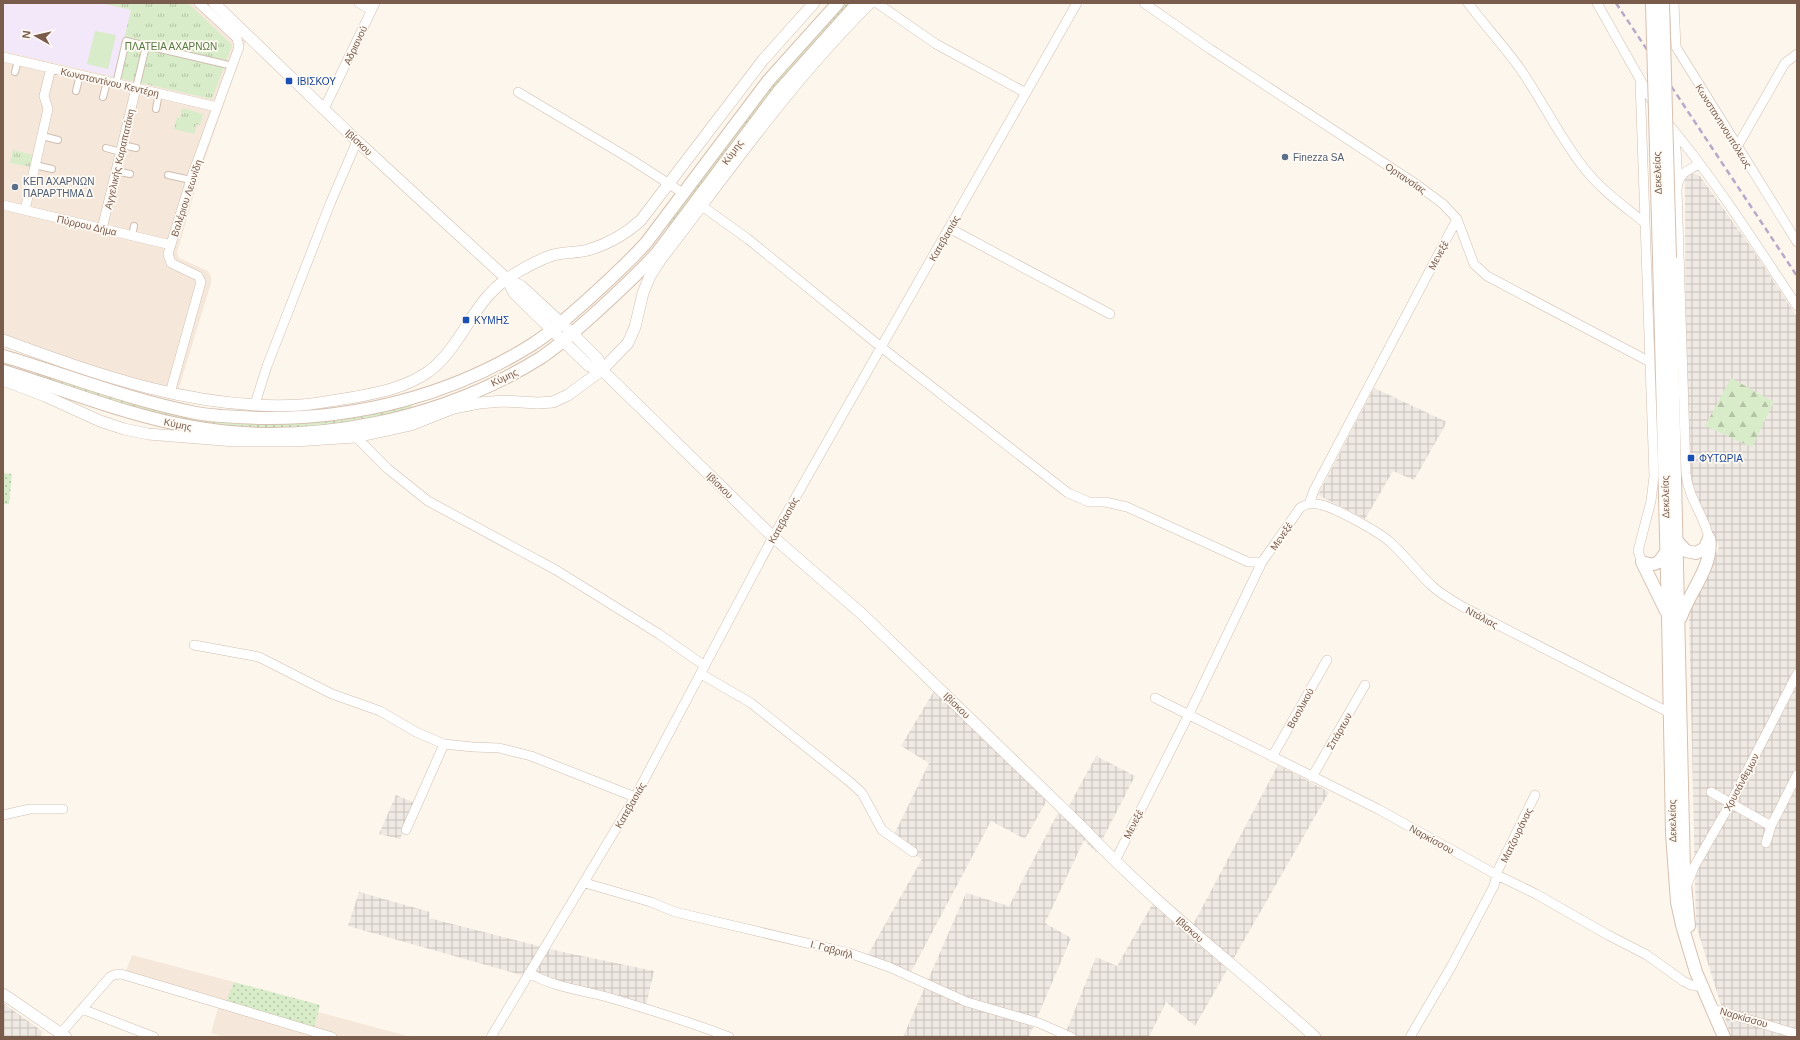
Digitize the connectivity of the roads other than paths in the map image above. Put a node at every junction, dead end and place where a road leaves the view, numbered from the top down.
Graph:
1 (199, 3) edge
2 (214, 3) edge
3 (359, 3) edge
4 (814, 3) edge
5 (838, 3) edge
6 (858, 3) edge
7 (870, 3) edge
8 (877, 3) edge
9 (1077, 3) edge
10 (1144, 3) edge
11 (1468, 3) edge
12 (1597, 3) edge
13 (1649, 3) edge
14 (1663, 3) edge
15 (1673, 3) edge
16 (373, 7) edge
17 (1653, 9) edge
18 (146, 46) junction
19 (1676, 47) junction
20 (1797, 54) edge
21 (3, 57) edge
22 (18, 60) junction
23 (232, 66) junction
24 (51, 68) junction
25 (15, 72) dead end
26 (80, 75) junction
27 (1640, 80) junction
28 (107, 82) junction
29 (116, 84) junction
30 (136, 88) junction
31 (76, 91) dead end
32 (518, 92) dead end
33 (159, 93) junction
34 (1026, 94) junction
35 (103, 97) dead end
36 (217, 107) junction
37 (156, 109) dead end
38 (324, 109) junction
39 (1672, 128) junction
40 (40, 133) junction
41 (58, 140) dead end
42 (357, 140) junction
43 (1737, 147) junction
44 (106, 148) dead end
45 (121, 148) junction
46 (136, 148) dead end
47 (1700, 164) junction
48 (35, 165) junction
49 (52, 169) dead end
50 (116, 171) junction
51 (130, 174) dead end
52 (168, 175) dead end
53 (191, 180) junction
54 (1678, 182) junction
55 (670, 184) junction
56 (683, 193) junction
57 (3, 205) edge
58 (702, 206) junction
59 (24, 210) junction
60 (1457, 219) junction
61 (1645, 223) junction
62 (134, 226) dead end
63 (949, 228) junction
64 (102, 229) junction
65 (132, 236) junction
66 (1797, 242) edge
67 (171, 245) junction
68 (1664, 258) junction
69 (507, 279) junction
70 (1797, 306) edge
71 (1110, 314) dead end
72 (557, 327) junction
73 (568, 337) junction
74 (3, 340) edge
75 (881, 347) junction
76 (3, 356) edge
77 (1650, 362) junction
78 (602, 370) junction
79 (3, 371) edge
80 (3, 380) edge
81 (170, 393) junction
82 (255, 404) junction
83 (356, 436) junction
84 (1309, 504) junction
85 (773, 537) junction
86 (1709, 538) junction
87 (1677, 541) junction
88 (1667, 550) junction
89 (1262, 562) junction
90 (1642, 562) junction
91 (1668, 614) junction
92 (1679, 622) junction
93 (194, 645) dead end
94 (1327, 660) dead end
95 (703, 670) junction
96 (1797, 674) edge
97 (1365, 685) dead end
98 (1793, 692) edge
99 (1155, 698) dead end
100 (1670, 713) junction
101 (1189, 714) junction
102 (444, 744) junction
103 (1272, 757) junction
104 (1797, 775) edge
105 (1312, 777) junction
106 (1711, 792) dead end
107 (1535, 795) dead end
108 (635, 797) junction
109 (1730, 804) junction
110 (63, 810) dead end
111 (3, 814) edge
112 (1771, 826) junction
113 (406, 830) dead end
114 (1766, 843) dead end
115 (913, 852) dead end
116 (1115, 861) junction
117 (1497, 875) junction
118 (585, 883) junction
119 (1685, 891) junction
120 (529, 973) junction
121 (1704, 987) junction
122 (3, 994) edge
123 (1713, 1008) junction
124 (82, 1009) junction
125 (1797, 1034) edge
126 (63, 1035) edge
127 (154, 1037) edge
128 (332, 1037) edge
129 (491, 1037) edge
130 (729, 1037) edge
131 (1071, 1037) edge
132 (1315, 1037) edge
133 (1410, 1037) edge
134 (1724, 1037) edge

1 - 23 street, Βαλέριου Λεωνίδη
2 - 38 street, Ιβίσκου
3 - 16 street
4 - 55 street
5 - 56 main road, Κύμης
6 - 73 main road, Κύμης
7 - 58 street
8 - 34 street
9 - 34 street, Κατεβασιάς
10 - 60 street, Ορτανσίας
11 - 61 street
12 - 27 street
13 - 17 street
14 - 68 main road, Δεκελείας, bridge
15 - 17 street
15 - 19 street, Κωνσταντινουπόλεως
16 - 38 street, Αδριανού
17 - 19 street
17 - 68 main road, Δεκελείας, bridge
18 - 23 street
18 - 29 street
18 - 30 street
19 - 43 street, Κωνσταντινουπόλεως
20 - 43 street
21 - 22 street, Κωνσταντίνου Κεντέρη
22 - 24 street, Κωνσταντίνου Κεντέρη
22 - 25 street
23 - 36 street, Βαλέριου Λεωνίδη
24 - 26 street, Κωνσταντίνου Κεντέρη
24 - 40 street
26 - 28 street, Κωνσταντίνου Κεντέρη
26 - 31 street
27 - 39 street
27 - 61 street
28 - 29 street, Κωνσταντίνου Κεντέρη
28 - 35 street
29 - 30 street, Κωνσταντίνου Κεντέρη
30 - 33 street, Κωνσταντίνου Κεντέρη
30 - 45 street, Αγγελικής Καραπατάκη
32 - 55 street
33 - 36 street, Κωνσταντίνου Κεντέρη
33 - 37 street
34 - 63 street, Κατεβασιάς
36 - 53 street, Βαλέριου Λεωνίδη
38 - 42 street, Ιβίσκου
39 - 47 street
39 - 54 street
40 - 41 street
40 - 48 street
42 - 69 street, Ιβίσκου
42 - 82 street
43 - 66 street, Κωνσταντινουπόλεως
44 - 45 street
45 - 46 street
45 - 50 street, Αγγελικής Καραπατάκη
47 - 54 street
47 - 70 street
48 - 49 street
48 - 59 street
50 - 51 street
50 - 64 street, Αγγελικής Καραπατάκη
52 - 53 street
53 - 67 street, Βαλέριου Λεωνίδη
54 - 86 street
55 - 56 street
55 - 69 street
56 - 72 main road, Κύμης
57 - 59 street, Πύρρου Δήμα
58 - 75 street
58 - 78 street
59 - 64 street, Πύρρου Δήμα
60 - 77 street, Ορτανσίας
60 - 84 street, Μενεξέ
61 - 77 street
62 - 65 street
63 - 71 street
63 - 75 street, Κατεβασιάς
64 - 65 street, Πύρρου Δήμα
65 - 67 street, Πύρρου Δήμα
67 - 81 street, Βαλέριου Λεωνίδη
68 - 87 main road, Δεκελείας
68 - 88 main road, Δεκελείας
69 - 72 street, Ιβίσκου
69 - 82 street
72 - 73 street, Ιβίσκου
72 - 76 main road, Κύμης
73 - 78 street, Ιβίσκου
73 - 79 main road, Κύμης
74 - 81 street
75 - 85 street, Κατεβασιάς
75 - 89 street
77 - 90 street
78 - 83 street
78 - 85 street, Ιβίσκου
80 - 83 street
81 - 82 street
83 - 95 street
84 - 89 street, Μενεξέ
84 - 100 street, Ντάλιας
85 - 95 street, Κατεβασιάς
85 - 116 street, Ιβίσκου
86 - 87 main road
86 - 92 main road
87 - 92 main road, Δεκελείας
88 - 90 main road
88 - 91 main road, Δεκελείας
89 - 101 street, Μενεξέ
90 - 91 main road
91 - 100 main road, Δεκελείας
92 - 119 main road, Δεκελείας
93 - 102 street
94 - 103 street, Βασιλικού
95 - 108 street, Κατεβασιάς
95 - 115 street
96 - 98 street, Χρυσάνθεμων
97 - 105 street, Σπάρτων
98 - 109 street, Χρυσάνθεμων
99 - 101 street, Ναρκίσσου
100 - 121 main road, Δεκελείας
101 - 103 street, Ναρκίσσου
101 - 116 street, Μενεξέ
102 - 108 street
102 - 113 street
103 - 105 street, Ναρκίσσου
104 - 112 street
105 - 117 street, Ναρκίσσου
106 - 109 street
107 - 117 street, Ματζουράνας
108 - 118 street, Κατεβασιάς
109 - 112 street
109 - 119 street, Χρυσάνθεμων
110 - 111 street
112 - 114 street
116 - 132 street, Ιβίσκου
117 - 121 street, Ναρκίσσου
117 - 133 street, Ματζουράνας
118 - 120 street, Κατεβασιάς
118 - 131 street, Ι. Γαβριήλ
119 - 121 main road, Δεκελείας
120 - 129 street, Κατεβασιάς
120 - 130 street
121 - 123 main road, Δεκελείας
122 - 126 street
123 - 125 street, Ναρκίσσου
123 - 134 main road, Δεκελείας
124 - 126 street
124 - 127 street
124 - 128 street

